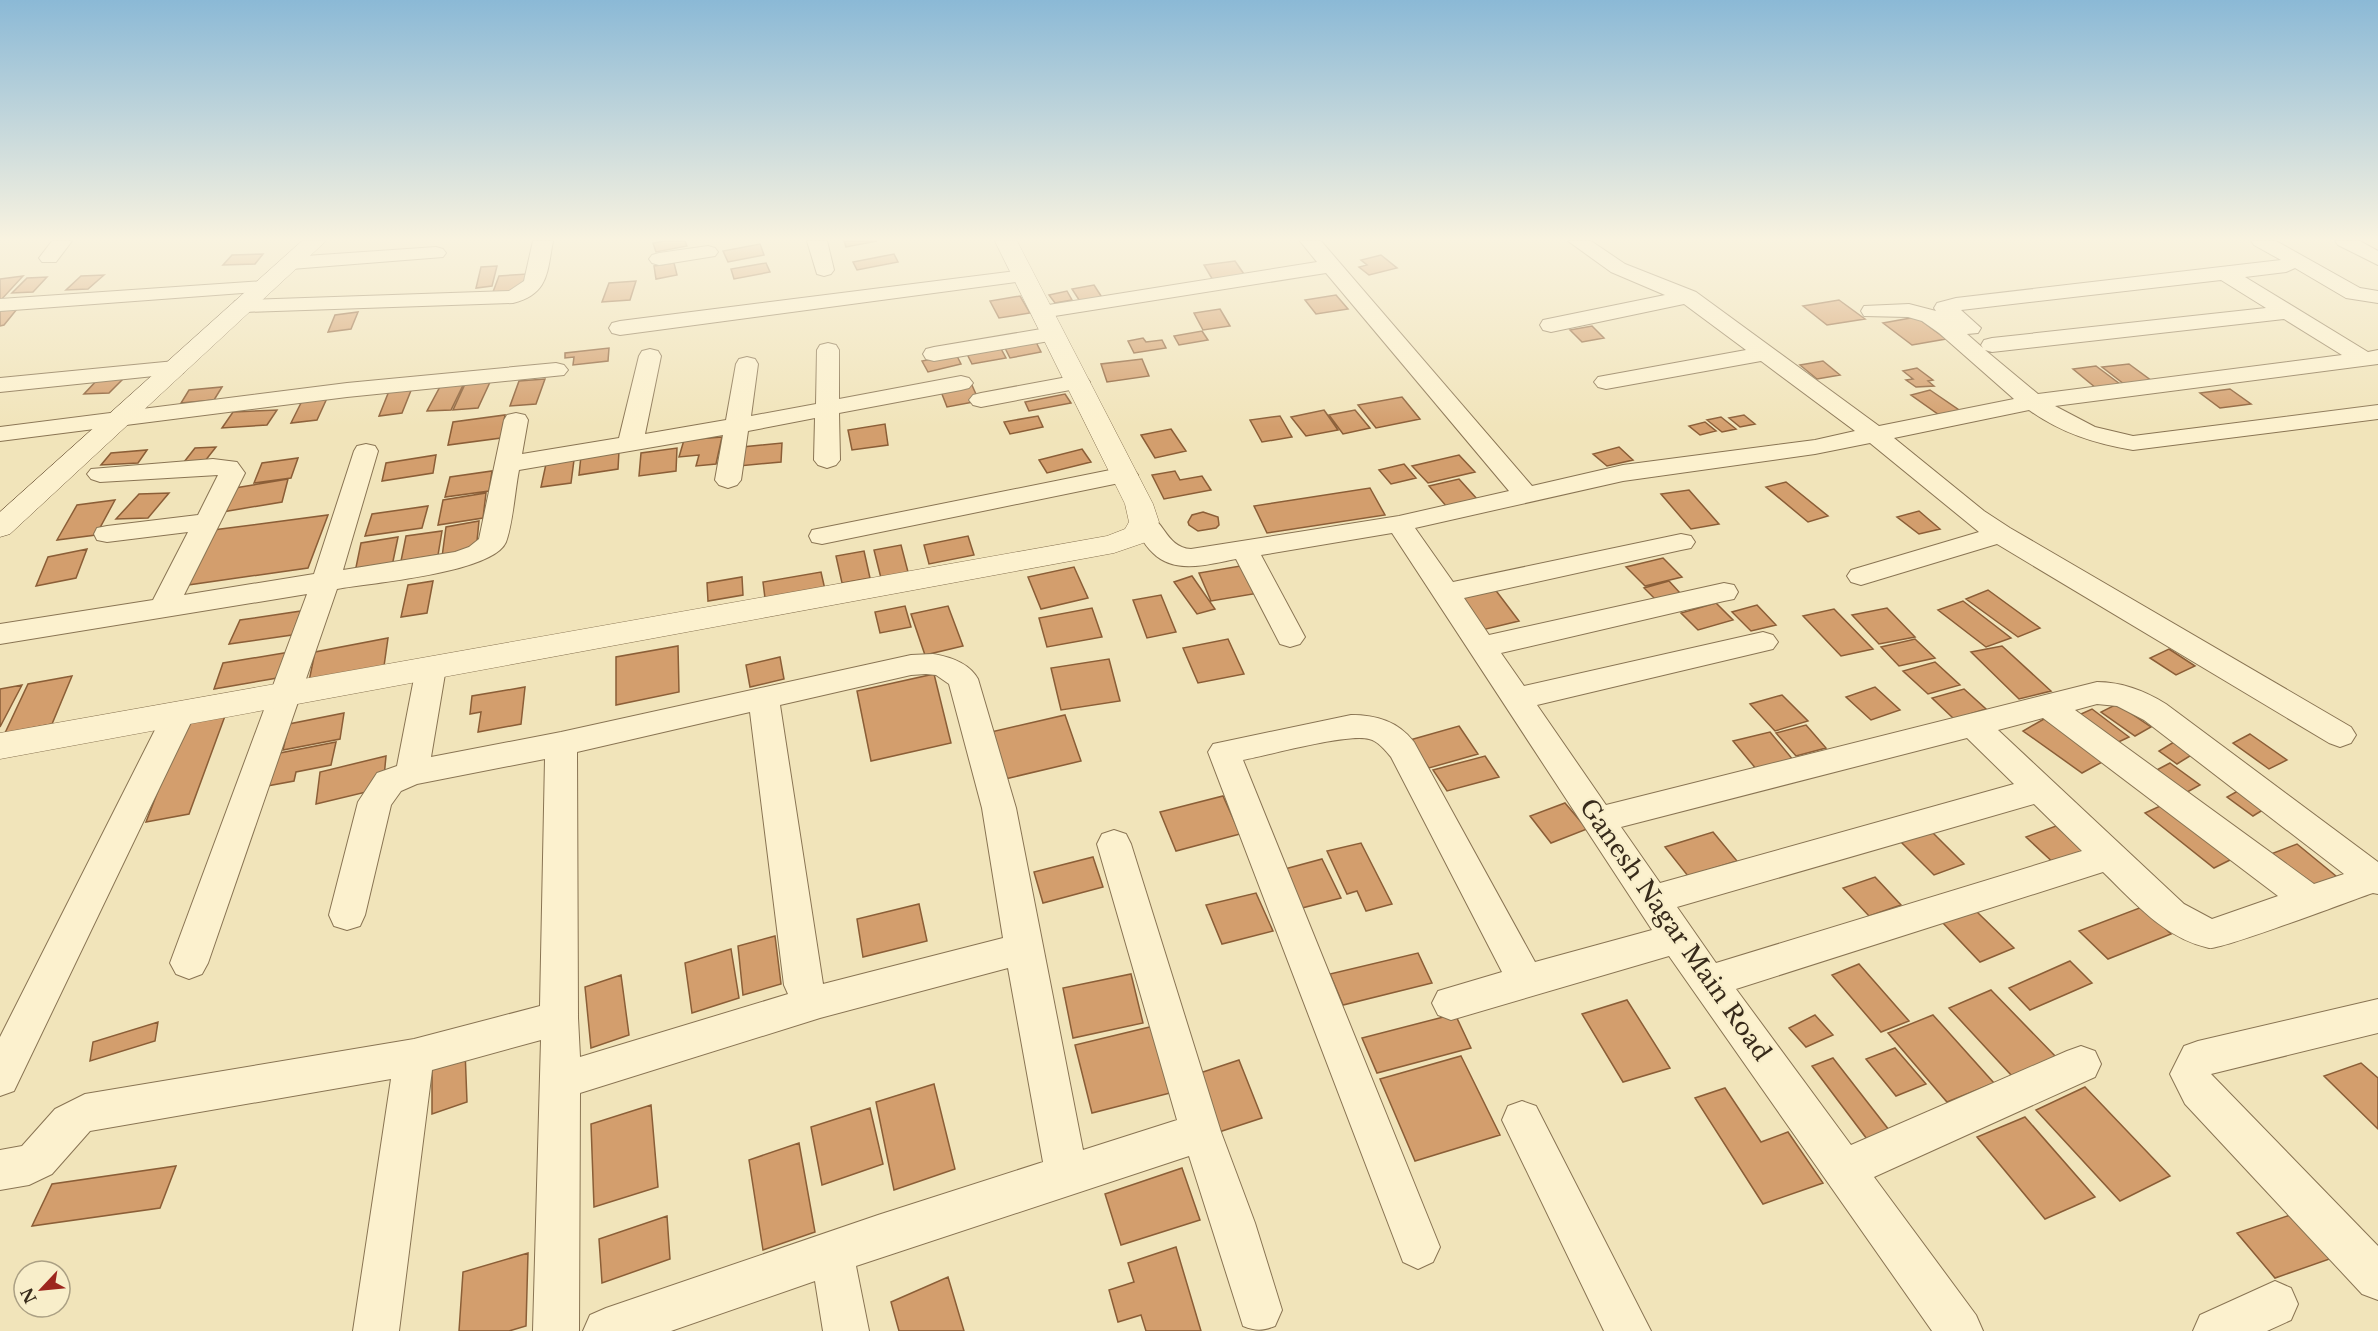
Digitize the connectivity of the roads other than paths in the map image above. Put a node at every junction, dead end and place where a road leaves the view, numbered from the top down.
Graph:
1 (246, 303) edge
2 (330, 303) edge
3 (813, 303) edge
4 (1037, 303) edge
5 (1146, 303) edge
6 (1363, 303) edge
7 (1659, 303) edge
8 (1696, 303) edge
9 (1964, 303) edge
10 (2274, 303) edge
11 (243, 306) junction
12 (1872, 311) dead end
13 (2289, 312) junction
14 (1047, 323) junction
15 (1551, 326) dead end
16 (620, 328) dead end
17 (1992, 345) junction
18 (828, 350) dead end
19 (1765, 353) junction
20 (934, 354) dead end
21 (650, 356) dead end
22 (2371, 358) edge
23 (747, 364) dead end
24 (175, 368) junction
25 (556, 369) dead end
26 (1078, 382) junction
27 (1606, 382) dead end
28 (961, 384) dead end
29 (0, 386) edge
30 (2063, 399) junction
31 (981, 400) dead end
32 (2032, 402) junction
33 (829, 409) junction
34 (2378, 412) edge
35 (516, 420) dead end
36 (117, 421) junction
37 (736, 426) junction
38 (0, 434) edge
39 (1874, 434) junction
40 (630, 444) junction
41 (366, 451) dead end
42 (827, 460) dead end
43 (507, 464) junction
44 (100, 474) dead end
45 (1125, 475) junction
46 (728, 480) dead end
47 (1526, 495) junction
48 (207, 522) junction
49 (1144, 522) junction
50 (1399, 524) junction
51 (0, 528) edge
52 (107, 534) dead end
53 (2000, 534) junction
54 (822, 536) dead end
55 (1681, 542) dead end
56 (1245, 550) junction
57 (1861, 576) dead end
58 (326, 581) junction
59 (1724, 592) dead end
60 (1446, 593) junction
61 (164, 607) junction
62 (0, 634) edge
63 (1290, 637) dead end
64 (1763, 642) dead end
65 (1482, 647) junction
66 (431, 668) junction
67 (284, 695) junction
68 (764, 698) junction
69 (1517, 699) junction
70 (2048, 706) junction
71 (179, 714) junction
72 (1972, 724) junction
73 (2340, 735) dead end
74 (561, 744) junction
75 (0, 746) edge
76 (412, 773) junction
77 (2039, 790) junction
78 (1599, 820) junction
79 (1114, 844) dead end
80 (2109, 856) junction
81 (2376, 879) edge
82 (1652, 900) junction
83 (2309, 900) junction
84 (347, 915) dead end
85 (1678, 938) junction
86 (1023, 948) junction
87 (189, 963) dead end
88 (1526, 981) junction
89 (1708, 982) junction
90 (820, 1001) junction
91 (1450, 1003) dead end
92 (2378, 1016) edge
93 (559, 1018) junction
94 (414, 1057) junction
95 (2081, 1064) dead end
96 (0, 1078) edge
97 (560, 1081) junction
98 (1522, 1120) dead end
99 (1201, 1132) junction
100 (1844, 1169) junction
101 (0, 1170) edge
102 (1067, 1177) junction
103 (1418, 1247) dead end
104 (832, 1253) junction
105 (2378, 1278) edge
106 (2275, 1304) dead end
107 (1258, 1310) dead end
108 (376, 1331) edge
109 (556, 1331) edge
110 (606, 1331) edge
111 (846, 1331) edge
112 (1628, 1331) edge
113 (1960, 1331) edge
114 (2216, 1331) edge

1 - 11 street
2 - 11 street
3 - 16 street
4 - 14 street
5 - 14 street
6 - 47 street
7 - 15 street
8 - 19 street
9 - 17 street
10 - 13 street
11 - 24 street
12 - 32 street
13 - 17 street
13 - 22 street
14 - 20 street
14 - 26 street
17 - 30 street
18 - 33 street
19 - 27 street
19 - 39 street
21 - 40 street
22 - 30 street
23 - 37 street
24 - 29 street
24 - 36 street
25 - 36 street
26 - 31 street
26 - 45 street
28 - 33 street
30 - 32 street
32 - 34 street
32 - 39 street
33 - 37 street
33 - 42 street
35 - 43 street
36 - 38 street
36 - 51 street
37 - 40 street
37 - 46 street
39 - 47 street
39 - 53 street
40 - 43 street
41 - 58 street
43 - 58 street
44 - 48 street
45 - 49 street
45 - 54 street
47 - 50 street
48 - 52 street
48 - 61 street
49 - 56 street
49 - 66 street
50 - 56 street
50 - 60 street, Ganesh Nagar Main Road
53 - 57 street
53 - 73 street
55 - 60 street
56 - 63 street
58 - 61 street
58 - 67 street
59 - 65 street
60 - 65 street, Ganesh Nagar Main Road
61 - 62 street
64 - 69 street
65 - 69 street, Ganesh Nagar Main Road
66 - 67 street
66 - 76 street
67 - 71 street
67 - 87 street
68 - 74 street
68 - 86 street
68 - 90 street
69 - 78 street, Ganesh Nagar Main Road
70 - 72 street
70 - 81 street
70 - 83 street
71 - 75 street
71 - 96 street
72 - 77 street
72 - 78 street
74 - 76 street
74 - 93 street
76 - 84 street
77 - 80 street
77 - 82 street
78 - 82 street, Ganesh Nagar Main Road
79 - 99 street
80 - 83 street
80 - 89 street
81 - 83 street
82 - 85 street, Ganesh Nagar Main Road
85 - 88 street
85 - 89 street, Ganesh Nagar Main Road
86 - 90 street
86 - 102 street
88 - 91 street
88 - 103 street
89 - 100 street, Ganesh Nagar Main Road
90 - 97 street
92 - 105 street
93 - 94 street
93 - 97 street
94 - 101 street
94 - 108 street
95 - 100 street
97 - 109 street
98 - 112 street
99 - 102 street
99 - 107 street
100 - 113 street, Ganesh Nagar Main Road
102 - 104 street
104 - 110 street
104 - 111 street
106 - 114 street

